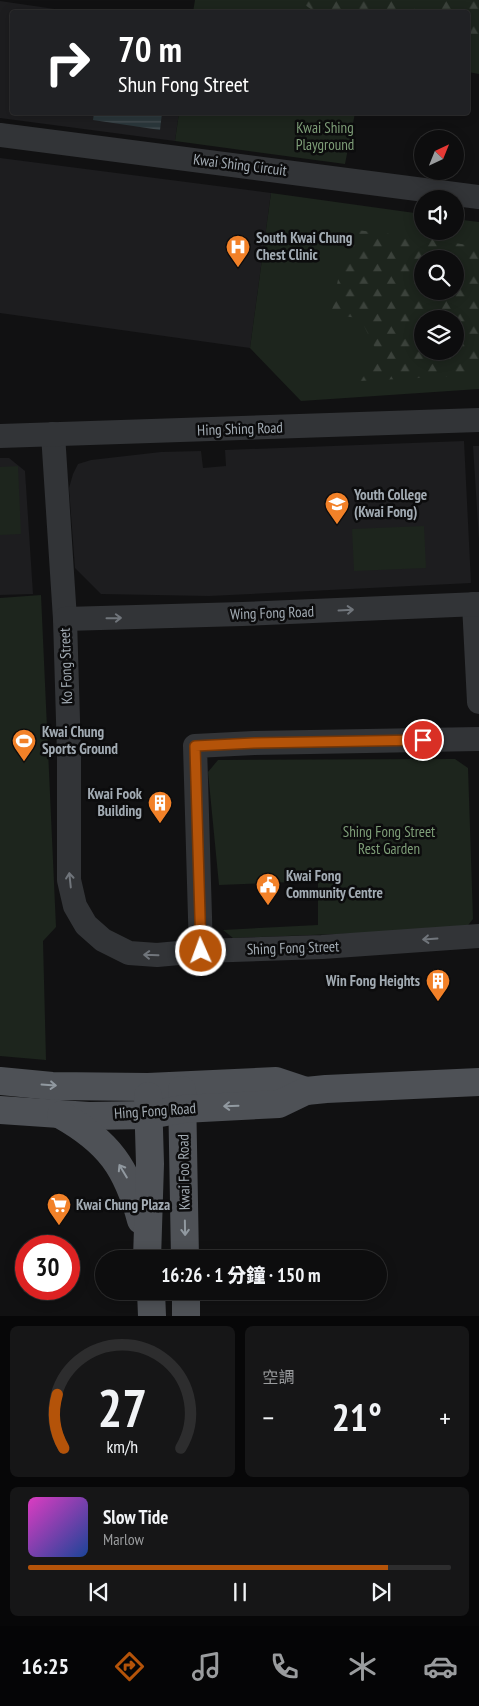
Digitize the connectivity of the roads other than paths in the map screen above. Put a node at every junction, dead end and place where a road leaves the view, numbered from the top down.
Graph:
1 (0, 135) edge
2 (479, 197) edge
3 (479, 420) edge
4 (53, 434) junction
5 (0, 436) edge
6 (476, 604) edge
7 (65, 619) junction
8 (479, 702) edge
9 (479, 739) edge
10 (86, 925) joint
11 (479, 936) edge
12 (201, 951) junction
13 (0, 1081) edge
14 (479, 1082) edge
15 (148, 1087) junction
16 (183, 1097) junction
17 (1, 1110) edge
18 (59, 1114) junction
19 (149, 1115) junction
20 (146, 1250) edge
21 (147, 1250) edge
22 (186, 1250) edge
23 (151, 1300) edge
24 (186, 1300) edge
25 (152, 1316) edge
26 (186, 1316) edge

1 - 2 street, Kwai Shing Circuit
3 - 4 street, Hing Shing Road
4 - 5 street, Hing Shing Road
4 - 7 street, Ko Fong Street
7 -> 6 street, Wing Fong Road
6 - 8 street
10 -> 7 street, Ko Fong Street
9 - 12 street
12 -> 10 street, Shing Fong Street
11 -> 12 street, Shing Fong Street
13 -> 15 main road, Hing Fong Road
14 - 16 main road, Hing Fong Road
15 - 16 main road, Hing Fong Road
15 - 19 main road
16 - 19 main road, Hing Fong Road
16 -> 22 main road, Kwai Foo Road
17 - 18 main road, Hing Fong Road
18 - 19 main road, Hing Fong Road
20 -> 18 main road
19 - 21 main road
23 - 25 main road
24 - 26 main road

